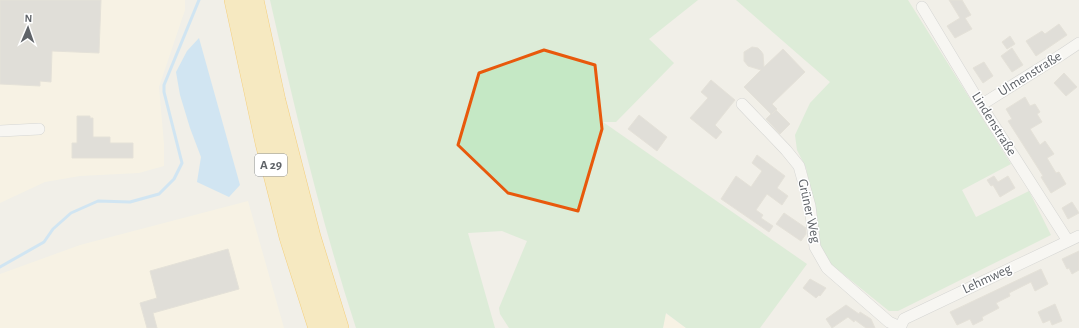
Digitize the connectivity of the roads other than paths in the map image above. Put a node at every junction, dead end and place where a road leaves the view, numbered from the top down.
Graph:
1 (235, 0) edge
2 (253, 0) edge
3 (922, 7) dead end
4 (1079, 43) edge
5 (742, 104) dead end
6 (981, 104) junction
7 (39, 129) dead end
8 (0, 131) edge
9 (1079, 236) edge
10 (310, 237) junction
11 (1068, 241) junction
12 (900, 327) edge
13 (319, 328) edge
14 (338, 328) edge
15 (347, 328) edge

1 - 13 highway, A 29
2 - 10 highway, A 29
3 - 6 street, Lindenstraße
4 - 6 street, Ulmenstraße
5 - 12 street, Grüner Weg
6 - 11 street, Lindenstraße
7 - 8 street
9 - 11 street, Lehmweg
10 - 14 highway, A 29
10 - 15 highway
11 - 12 street, Lehmweg

